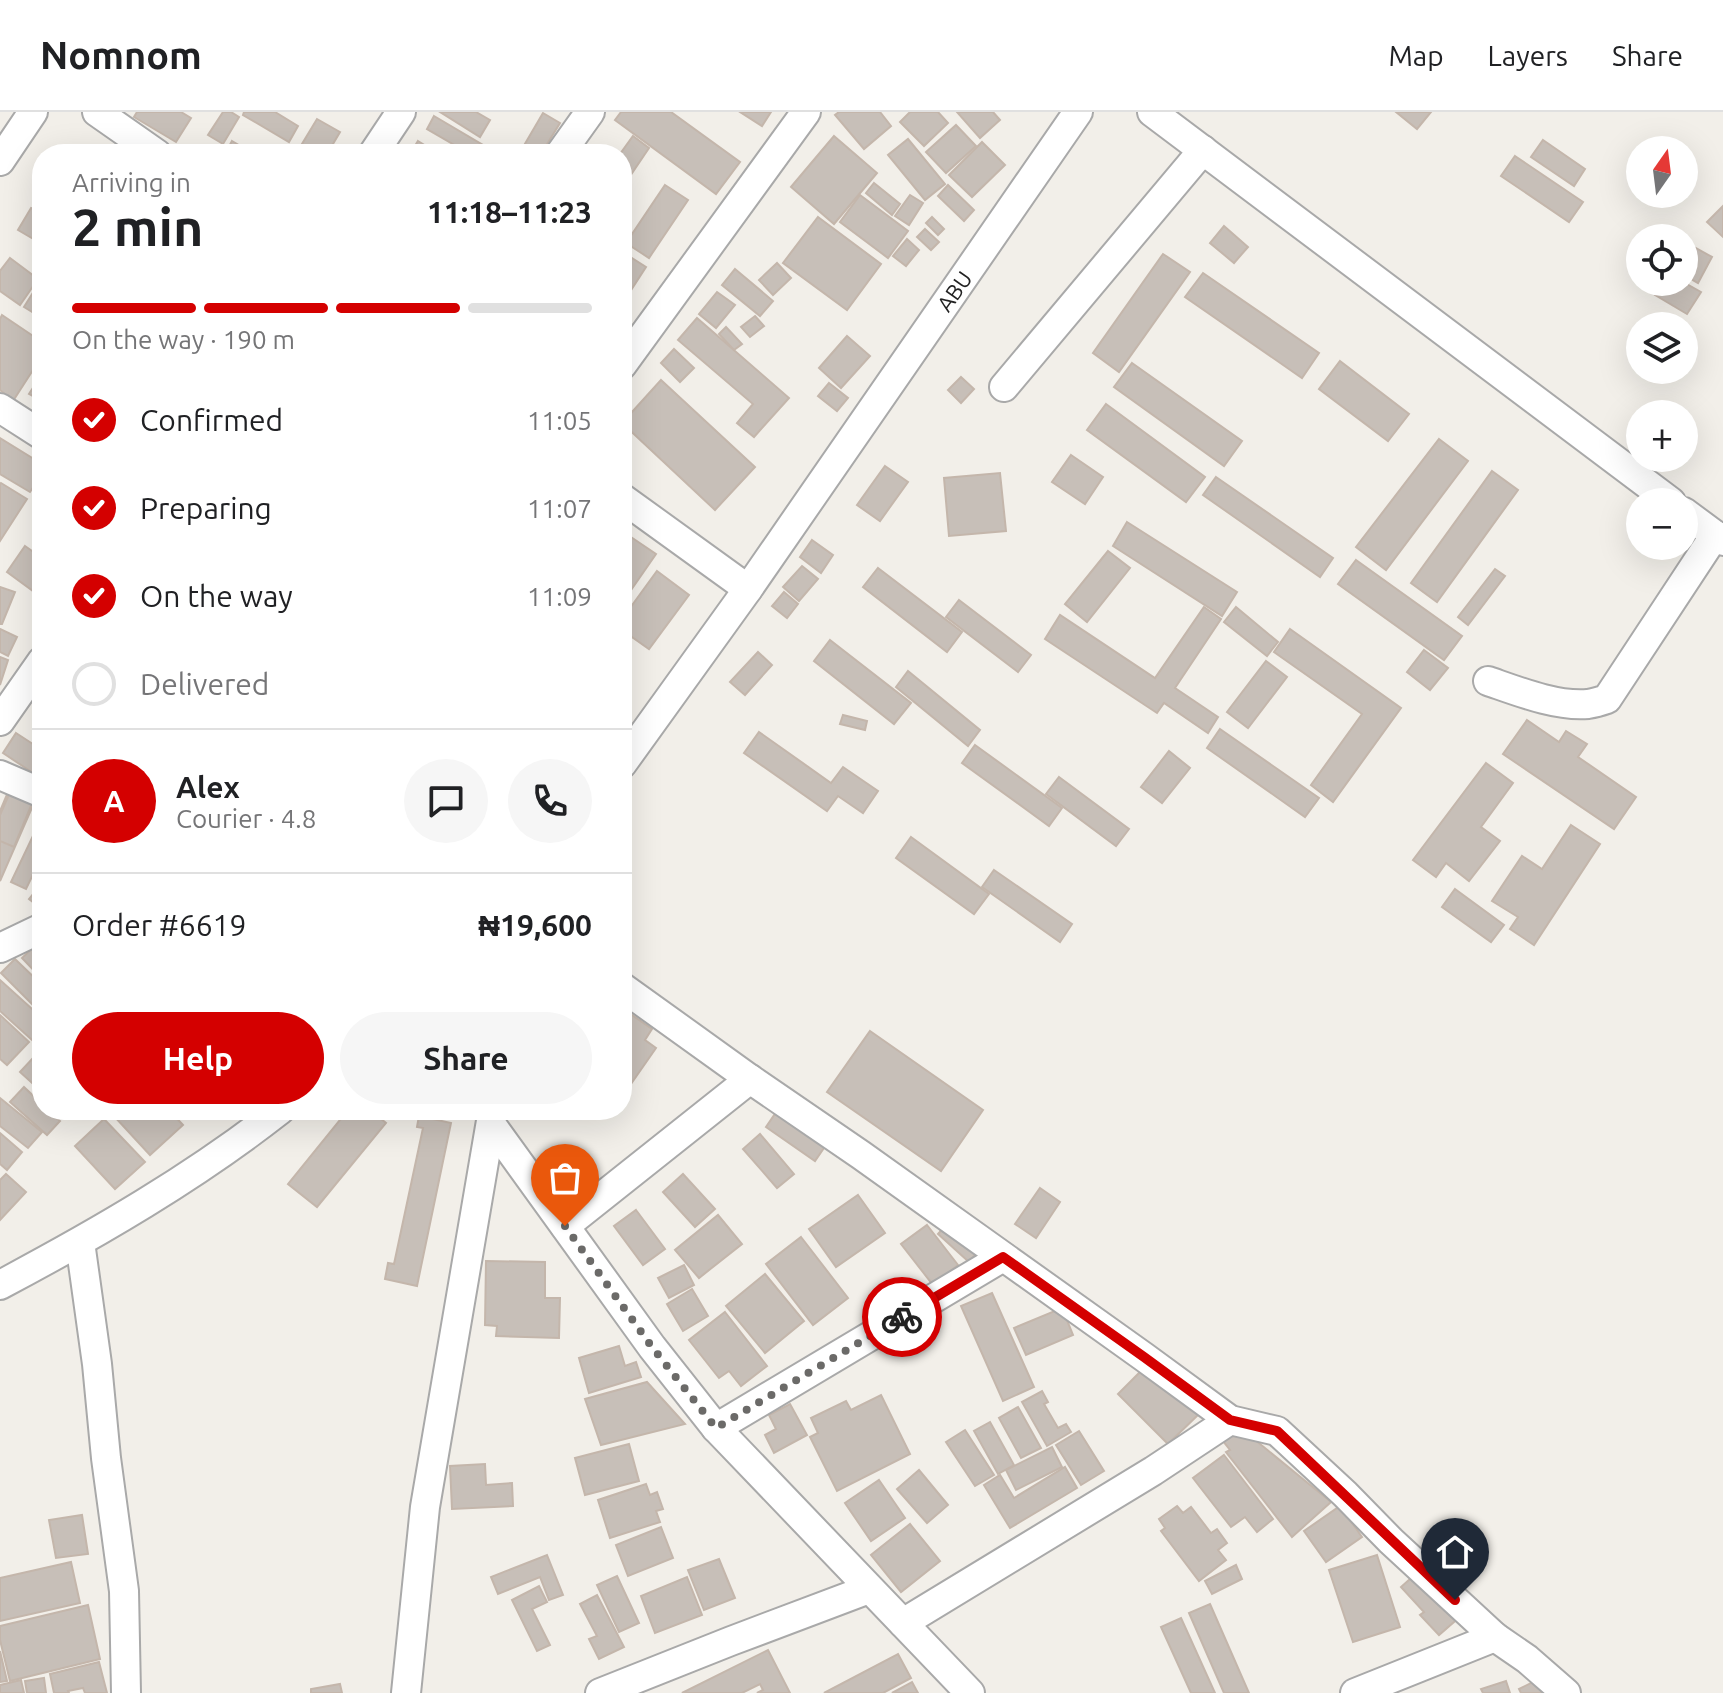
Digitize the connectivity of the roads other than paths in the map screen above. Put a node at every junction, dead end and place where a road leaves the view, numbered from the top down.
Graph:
1 (33, 112) edge
2 (97, 112) edge
3 (401, 112) edge
4 (590, 112) edge
5 (806, 112) edge
6 (1078, 112) edge
7 (1152, 112) edge
8 (143, 144) edge
9 (380, 144) edge
10 (567, 144) edge
11 (1203, 150) junction
12 (0, 161) edge
13 (632, 351) edge
14 (1004, 387) dead end
15 (0, 408) edge
16 (32, 429) edge
17 (1652, 488) edge
18 (632, 505) edge
19 (1698, 522) edge
20 (1719, 538) edge
21 (748, 589) junction
22 (32, 675) edge
23 (1488, 681) dead end
24 (0, 721) edge
25 (632, 750) edge
26 (0, 775) edge
27 (32, 789) edge
28 (32, 933) edge
29 (0, 948) edge
30 (632, 994) edge
31 (750, 1079) junction
32 (267, 1120) edge
33 (491, 1120) edge
34 (494, 1120) edge
35 (565, 1226) junction
36 (80, 1242) junction
37 (1003, 1257) junction
38 (0, 1285) edge
39 (1230, 1420) junction
40 (716, 1428) junction
41 (869, 1589) junction
42 (903, 1623) junction
43 (1495, 1637) junction
44 (605, 1692) edge
45 (126, 1693) edge
46 (406, 1693) edge
47 (970, 1693) edge
48 (1355, 1693) edge
49 (1566, 1693) edge

1 - 12 street
2 - 8 street
3 - 9 street
4 - 10 street
5 - 13 street
6 - 21 street, ABU
7 - 11 street
11 - 14 street
11 - 17 street
15 - 16 street
18 - 21 street
19 - 20 street
20 - 23 street
21 - 25 street, ABU
22 - 24 street
26 - 27 street
28 - 29 street
30 - 31 street
31 - 35 street
31 - 37 street
32 - 36 street
33 - 46 street
34 - 35 street
35 - 40 street
36 - 38 street
36 - 45 street
37 - 39 street
37 - 40 street
39 - 42 street
39 - 43 street
40 - 41 street
41 - 42 street
41 - 44 street
42 - 47 street
43 - 48 street
43 - 49 street

